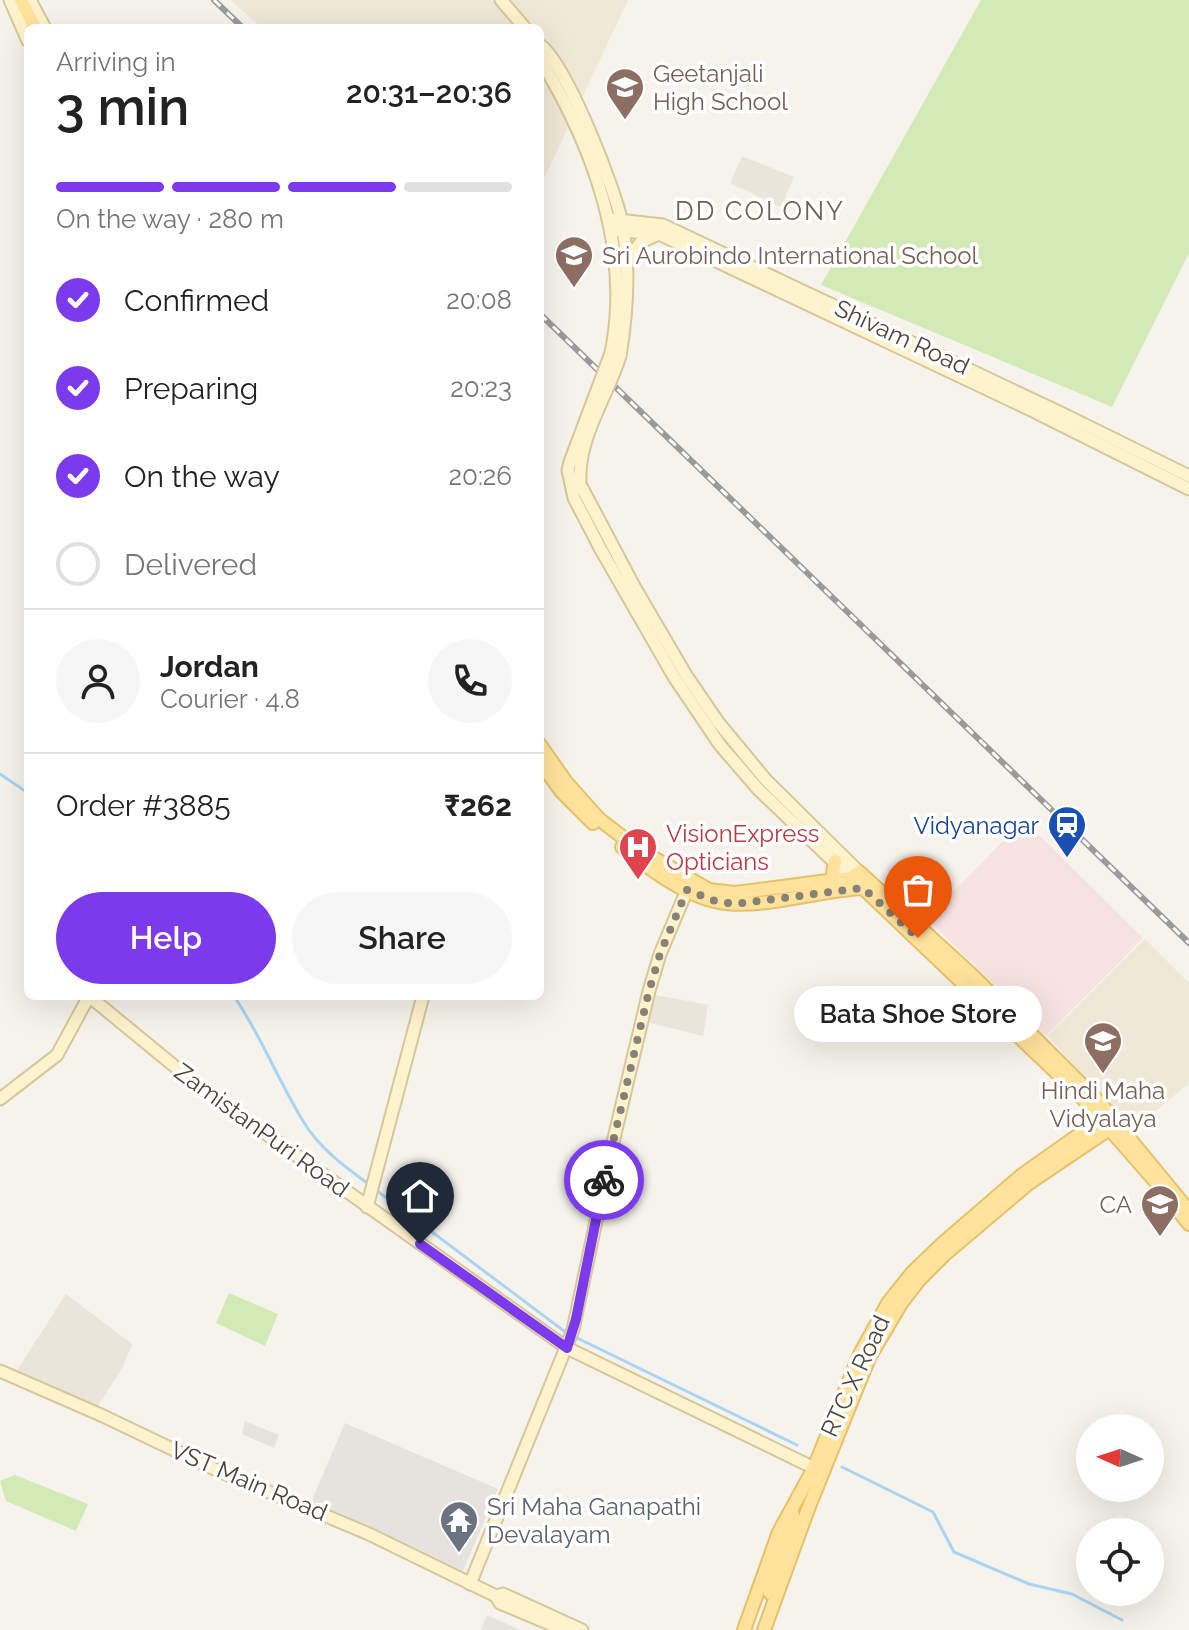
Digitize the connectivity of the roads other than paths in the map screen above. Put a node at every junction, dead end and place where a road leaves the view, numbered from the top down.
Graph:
1 (10, 0) edge
2 (21, 0) edge
3 (30, 0) edge
4 (501, 0) edge
5 (33, 24) edge
6 (43, 24) edge
7 (522, 24) edge
8 (24, 32) edge
9 (544, 50) edge
10 (544, 67) edge
11 (616, 224) junction
12 (659, 234) junction
13 (626, 261) junction
14 (622, 309) junction
15 (1189, 476) edge
16 (576, 484) junction
17 (1189, 489) edge
18 (544, 751) edge
19 (544, 768) edge
20 (835, 861) junction
21 (855, 875) junction
22 (832, 880) junction
23 (866, 885) junction
24 (687, 890) junction
25 (87, 1000) edge
26 (94, 1000) edge
27 (422, 1000) edge
28 (0, 1099) edge
29 (1110, 1121) junction
30 (369, 1202) junction
31 (1189, 1211) edge
32 (1189, 1224) edge
33 (915, 1277) junction
34 (568, 1346) junction
35 (0, 1371) edge
36 (814, 1468) junction
37 (793, 1509) junction
38 (470, 1584) junction
39 (496, 1596) junction
40 (564, 1630) edge
41 (582, 1630) edge
42 (744, 1630) edge
43 (757, 1630) edge
44 (764, 1630) edge

1 - 8 main road
2 - 5 main road
3 - 6 main road
4 - 7 main road
9 - 11 main road
10 - 11 main road
11 - 12 main road, Shivam Road
11 - 13 main road
11 - 14 main road
11 - 15 main road, Shivam Road
12 - 13 main road
12 - 17 main road, Shivam Road
13 - 14 main road
14 - 16 main road, bridge
16 - 20 main road
16 - 21 main road
18 - 22 main road
19 - 24 main road
20 - 21 main road
20 - 22 main road
21 - 22 main road
21 - 23 main road
23 - 24 main road
23 - 29 main road
24 - 34 main road
25 - 28 main road
26 - 30 main road, ZamistanPuri Road
27 - 30 main road
29 - 31 main road
29 - 32 main road
29 - 33 main road, RTC X Road
30 - 34 main road, ZamistanPuri Road
33 - 36 main road, RTC X Road
33 - 44 main road, RTC X Road
34 - 36 main road, ZamistanPuri Road
34 - 38 main road
35 - 38 main road, VST Main Road
36 - 37 main road, RTC X Road
37 - 42 main road, RTC X Road
37 - 43 main road
38 - 39 main road, VST Main Road
39 - 40 main road, VST Main Road
39 - 41 main road, VST Main Road

